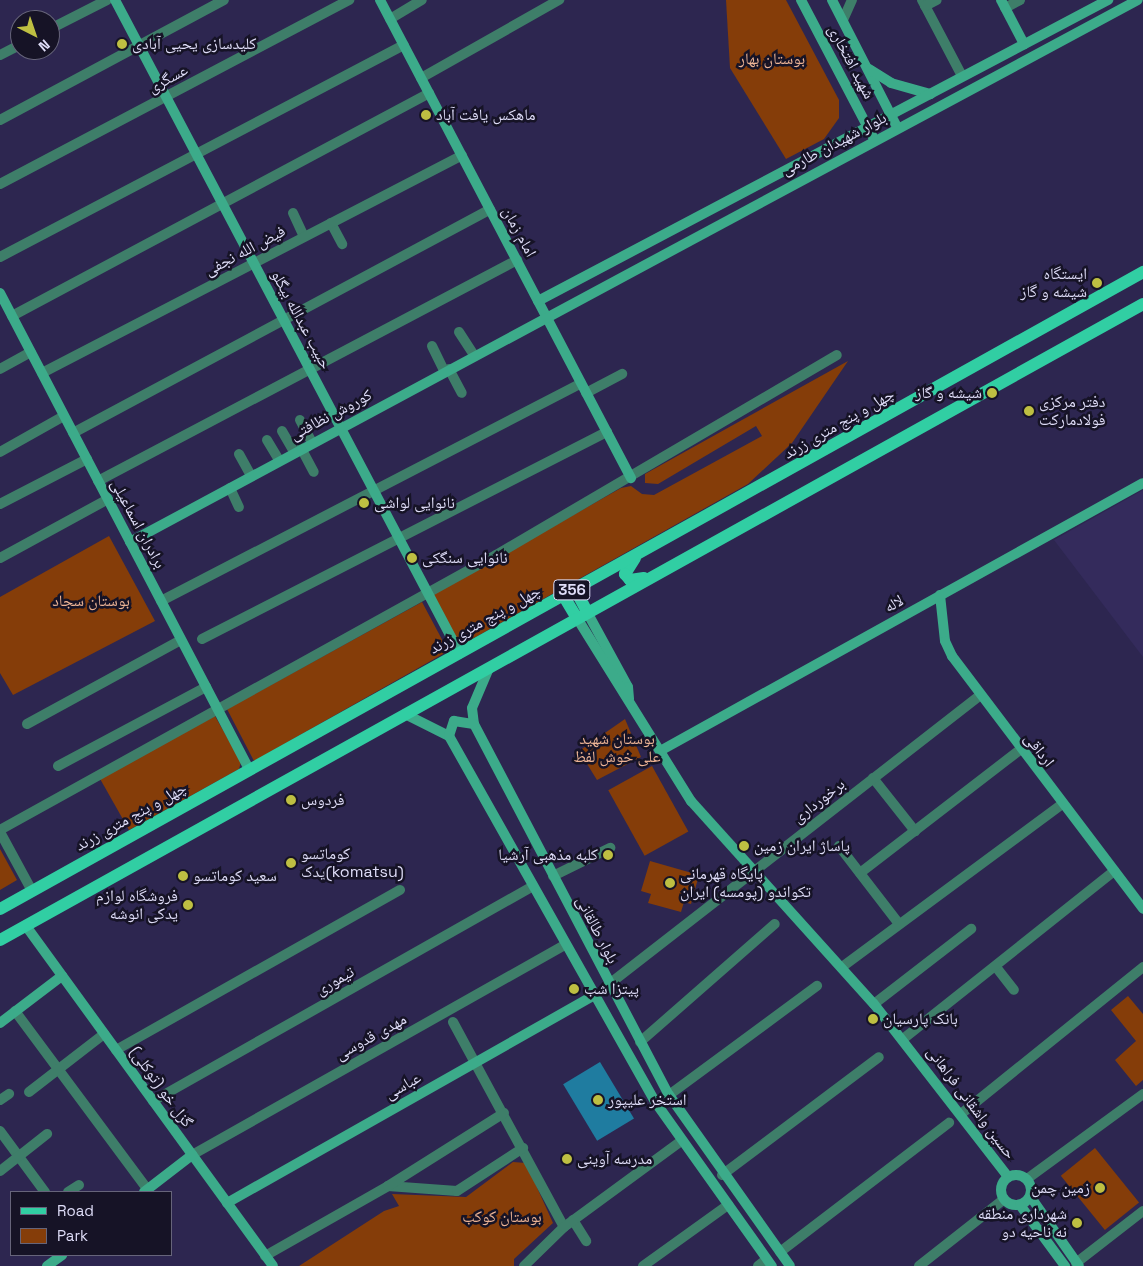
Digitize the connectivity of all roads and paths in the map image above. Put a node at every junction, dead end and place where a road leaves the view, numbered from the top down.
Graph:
1 (107, 0) edge
2 (114, 0) edge
3 (224, 0) edge
4 (349, 0) edge
5 (380, 0) edge
6 (422, 0) edge
7 (559, 0) edge
8 (801, 0) edge
9 (832, 0) edge
10 (852, 0) edge
11 (937, 0) edge
12 (1020, 0) edge
13 (1108, 0) edge
14 (1138, 0) edge
15 (924, 3) edge
16 (1003, 4) edge
17 (390, 19) junction
18 (842, 20) junction
19 (60, 24) edge
20 (1024, 44) junction
21 (138, 45) junction
22 (404, 45) junction
23 (866, 66) junction
24 (962, 76) junction
25 (421, 78) junction
26 (429, 93) junction
27 (930, 94) junction
28 (166, 97) junction
29 (889, 113) junction
30 (0, 120) edge
31 (868, 125) junction
32 (897, 127) junction
33 (874, 139) junction
34 (462, 155) junction
35 (197, 156) junction
36 (0, 184) edge
37 (222, 204) junction
38 (490, 209) junction
39 (293, 213) dead end
40 (331, 223) junction
41 (304, 237) junction
42 (342, 244) dead end
43 (0, 257) edge
44 (517, 260) junction
45 (254, 263) junction
46 (1143, 272) edge
47 (0, 293) edge
48 (538, 301) junction
49 (1143, 304) edge
50 (12, 316) junction
51 (546, 317) junction
52 (283, 318) junction
53 (460, 332) dead end
54 (432, 346) dead end
55 (31, 352) junction
56 (474, 355) junction
57 (837, 355) dead end
58 (0, 369) edge
59 (310, 370) junction
60 (446, 370) junction
61 (42, 373) junction
62 (622, 374) dead end
63 (581, 383) junction
64 (462, 393) dead end
65 (586, 393) junction
66 (64, 416) junction
67 (300, 420) dead end
68 (341, 427) junction
69 (282, 431) dead end
70 (607, 432) junction
71 (73, 433) junction
72 (267, 440) dead end
73 (312, 443) junction
74 (298, 450) junction
75 (0, 452) edge
76 (239, 454) dead end
77 (86, 459) junction
78 (279, 460) junction
79 (314, 472) dead end
80 (251, 476) junction
81 (631, 478) junction
82 (98, 481) junction
83 (1143, 482) edge
84 (230, 488) junction
85 (374, 490) junction
86 (108, 499) junction
87 (0, 504) edge
88 (239, 507) dead end
89 (400, 538) junction
90 (130, 542) junction
91 (645, 549) junction
92 (0, 558) edge
93 (651, 576) junction
94 (575, 588) junction
95 (425, 590) junction
96 (563, 595) junction
97 (940, 595) junction
98 (160, 600) junction
99 (582, 615) junction
100 (202, 639) dead end
101 (181, 640) junction
102 (460, 654) junction
103 (489, 668) junction
104 (206, 687) junction
105 (979, 696) junction
106 (217, 708) junction
107 (405, 714) junction
108 (27, 724) dead end
109 (474, 724) junction
110 (449, 736) junction
111 (1020, 750) junction
112 (660, 751) junction
113 (58, 766) dead end
114 (249, 770) junction
115 (873, 778) junction
116 (1062, 804) junction
117 (0, 831) edge
118 (915, 831) junction
119 (839, 846) dead end
120 (610, 848) dead end
121 (754, 870) junction
122 (1114, 871) junction
123 (860, 873) junction
124 (553, 876) junction
125 (531, 887) junction
126 (400, 890) dead end
127 (32, 891) junction
128 (0, 908) edge
129 (1143, 909) edge
130 (775, 924) dead end
131 (899, 924) junction
132 (26, 926) junction
133 (971, 929) dead end
134 (0, 940) edge
135 (564, 945) junction
136 (842, 967) junction
137 (1143, 967) edge
138 (996, 968) junction
139 (62, 976) junction
140 (608, 985) junction
141 (817, 986) dead end
142 (1014, 990) dead end
143 (593, 996) junction
144 (874, 1004) junction
145 (15, 1011) junction
146 (453, 1022) dead end
147 (0, 1023) edge
148 (104, 1034) junction
149 (903, 1039) junction
150 (640, 1042) junction
151 (116, 1050) junction
152 (879, 1057) dead end
153 (475, 1062) junction
154 (58, 1069) junction
155 (29, 1092) dead end
156 (9, 1094) dead end
157 (1143, 1094) edge
158 (669, 1095) junction
159 (0, 1100) edge
160 (153, 1101) junction
161 (504, 1113) junction
162 (961, 1114) junction
163 (949, 1123) dead end
164 (0, 1131) edge
165 (47, 1134) dead end
166 (692, 1134) junction
167 (681, 1141) junction
168 (522, 1148) junction
169 (192, 1155) junction
170 (19, 1156) junction
171 (0, 1171) edge
172 (722, 1175) junction
173 (1008, 1177) junction
174 (1027, 1179) junction
175 (79, 1185) dead end
176 (388, 1186) junction
177 (44, 1191) edge
178 (70, 1191) edge
179 (146, 1191) edge
180 (1030, 1196) junction
181 (1004, 1199) junction
182 (227, 1203) junction
183 (728, 1205) junction
184 (1020, 1205) junction
185 (1143, 1211) edge
186 (574, 1220) junction
187 (564, 1227) junction
188 (586, 1241) dead end
189 (780, 1252) junction
190 (61, 1256) edge
191 (265, 1256) junction
192 (770, 1263) edge
193 (1075, 1265) edge
194 (47, 1266) edge
195 (273, 1266) edge
196 (524, 1266) edge
197 (643, 1266) edge
198 (758, 1266) edge
199 (790, 1266) edge
200 (918, 1266) edge
201 (1065, 1266) edge

1 - 19 street
2 - 21 street, حبیب عبدالله بیگلو
3 - 21 street
4 - 28 street, عسگری
5 - 17 street, امام زمان
6 - 17 street
7 - 25 street
8 - 31 street, شهید افتخاری
9 - 18 street, شهید افتخاری
10 - 18 street
11 - 15 street
12 - 16 street
13 - 20 street, بلوار شهیدان طارمی
14 - 32 street, بلوار شهیدان طارمی
15 - 24 street
16 - 20 street
17 - 22 street, امام زمان
18 - 23 street, شهید افتخاری
20 - 24 street, بلوار شهیدان طارمی
21 - 28 street, حبیب عبدالله بیگلو
21 - 30 street
22 - 25 street, امام زمان
22 - 35 street
23 - 27 street
23 - 29 street, شهید افتخاری
24 - 27 street, بلوار شهیدان طارمی
25 - 26 street, امام زمان
26 - 34 street, امام زمان
26 - 37 street
27 - 29 street, بلوار شهیدان طارمی
28 - 35 street, حبیب عبدالله بیگلو
28 - 36 street, عسگری
29 - 31 street, بلوار شهیدان طارمی
29 - 32 street, شهید افتخاری
31 - 33 street, شهید افتخاری
31 - 48 street, بلوار شهیدان طارمی
32 - 33 street, بلوار شهیدان طارمی
33 - 51 street, بلوار شهیدان طارمی
34 - 38 street, امام زمان
34 - 40 street, فیض الله نجفی
35 - 37 street, حبیب عبدالله بیگلو
35 - 43 street
37 - 45 street, حبیب عبدالله بیگلو
37 - 50 street
38 - 44 street, امام زمان
38 - 52 street
39 - 41 street
40 - 41 street, فیض الله نجفی
40 - 42 street
41 - 45 street, فیض الله نجفی
44 - 48 street, امام زمان
44 - 59 street
45 - 52 street, حبیب عبدالله بیگلو
45 - 61 street, فیض الله نجفی
46 - 91 main road, چهل و پنج متری زرند / 356
47 - 50 street, برادران اسماعیلی
48 - 51 street, امام زمان
49 - 93 main road, 356
50 - 55 street, برادران اسماعیلی
51 - 56 street, کوروش نظافتی
51 - 63 street, امام زمان
52 - 59 street, حبیب عبدالله بیگلو
52 - 71 street
53 - 56 street
54 - 60 street
55 - 58 street
55 - 61 street, برادران اسماعیلی
56 - 60 street, کوروش نظافتی
57 - 81 street
59 - 68 street, حبیب عبدالله بیگلو
59 - 82 street
60 - 64 street
60 - 68 street, کوروش نظافتی
61 - 66 street, برادران اسماعیلی
62 - 65 street
63 - 65 street, امام زمان
63 - 85 street
65 - 70 street, امام زمان
66 - 71 street, برادران اسماعیلی
66 - 75 street
67 - 73 street
68 - 73 street, کوروش نظافتی
68 - 85 street, حبیب عبدالله بیگلو
69 - 74 street
70 - 81 street, امام زمان
70 - 89 street
71 - 77 street, برادران اسماعیلی
72 - 78 street
73 - 74 street, کوروش نظافتی
74 - 78 street, کوروش نظافتی
74 - 79 street
76 - 80 street
77 - 82 street, برادران اسماعیلی
77 - 87 street
78 - 80 street, کوروش نظافتی
80 - 84 street, کوروش نظافتی
81 - 95 street
82 - 86 street, برادران اسماعیلی
83 - 97 street, لاله
84 - 88 street
84 - 90 street, کوروش نظافتی
85 - 89 street, حبیب عبدالله بیگلو
85 - 98 street
86 - 90 street, برادران اسماعیلی
86 - 92 street
89 - 95 street, حبیب عبدالله بیگلو
89 - 100 street
90 - 98 street, برادران اسماعیلی
91 - 93 main road
91 - 94 main road, چهل و پنج متری زرند / 356
93 - 99 main road, 356
94 - 96 main road, چهل و پنج متری زرند / 356
94 - 99 main road
95 - 102 street, حبیب عبدالله بیگلو
95 - 106 street
96 - 99 main road
96 - 102 main road, چهل و پنج متری زرند / 356
97 - 105 street, ارداقی
97 - 112 street, لاله
98 - 101 street, برادران اسماعیلی
99 - 103 main road, 356
99 - 112 street, حسین واشقانی فراهانی
101 - 104 street, برادران اسماعیلی
101 - 108 street
102 - 114 main road, چهل و پنج متری زرند / 356
103 - 107 main road, 356
103 - 109 street
104 - 106 street, برادران اسماعیلی
104 - 113 street
105 - 111 street, ارداقی
105 - 115 street, برخورداری
106 - 114 street, برادران اسماعیلی
106 - 117 street
107 - 110 street
107 - 132 main road, 356
109 - 110 street
109 - 124 street, بلوار طالقانی
110 - 125 street
111 - 116 street, ارداقی
111 - 118 street
112 - 121 street, حسین واشقانی فراهانی
114 - 127 main road, چهل و پنج متری زرند / 356
115 - 118 street
115 - 121 street, برخورداری
116 - 122 street, ارداقی
116 - 131 street
117 - 127 street
118 - 123 street
119 - 123 street
120 - 124 street
121 - 136 street, حسین واشقانی فراهانی
121 - 140 street, برخورداری
122 - 129 street, ارداقی
122 - 138 street
123 - 131 street
124 - 140 street, بلوار طالقانی
125 - 135 street
125 - 160 street, تیموری
126 - 151 street
127 - 128 main road, چهل و پنج متری زرند / 356
130 - 150 street
131 - 136 street
132 - 134 main road, 356
132 - 139 street, گزل خو (توکلی)
133 - 144 street
135 - 143 street
135 - 169 street, مهدی قدوسی
136 - 144 street, حسین واشقانی فراهانی
137 - 162 street
138 - 142 street
138 - 149 street
139 - 145 street
139 - 148 street, گزل خو (توکلی)
140 - 150 street, بلوار طالقانی
141 - 158 street
143 - 153 street, عباسی
143 - 167 street
144 - 149 street, حسین واشقانی فراهانی
145 - 147 street
145 - 154 street
146 - 153 street
148 - 151 street, گزل خو (توکلی)
148 - 154 street
149 - 162 street, حسین واشقانی فراهانی
150 - 158 street, بلوار طالقانی
151 - 160 street, گزل خو (توکلی)
152 - 172 street
153 - 161 street
153 - 182 street, عباسی
154 - 155 street
154 - 179 street
156 - 159 street
157 - 174 street
158 - 166 street, بلوار طالقانی
160 - 169 street, گزل خو (توکلی)
161 - 168 street
161 - 176 street
162 - 173 street, حسین واشقانی فراهانی
163 - 189 street
164 - 170 street
165 - 170 street
166 - 167 street
166 - 172 street, بلوار طالقانی
167 - 183 street
167 - 186 street
168 - 176 street
168 - 187 street
169 - 179 street
169 - 182 street, گزل خو (توکلی)
170 - 171 street
170 - 177 street
172 - 189 street, بلوار طالقانی
173 - 174 street
173 - 181 street
174 - 180 street
175 - 178 street
176 - 191 street
180 - 184 street
180 - 193 street
181 - 184 street
181 - 200 street
182 - 191 street, گزل خو (توکلی)
183 - 192 street
183 - 197 street
184 - 201 street
185 - 193 street
186 - 187 street
186 - 188 street
187 - 196 street
189 - 199 street, بلوار طالقانی
190 - 194 street
191 - 195 street, گزل خو (توکلی)
192 - 198 street

